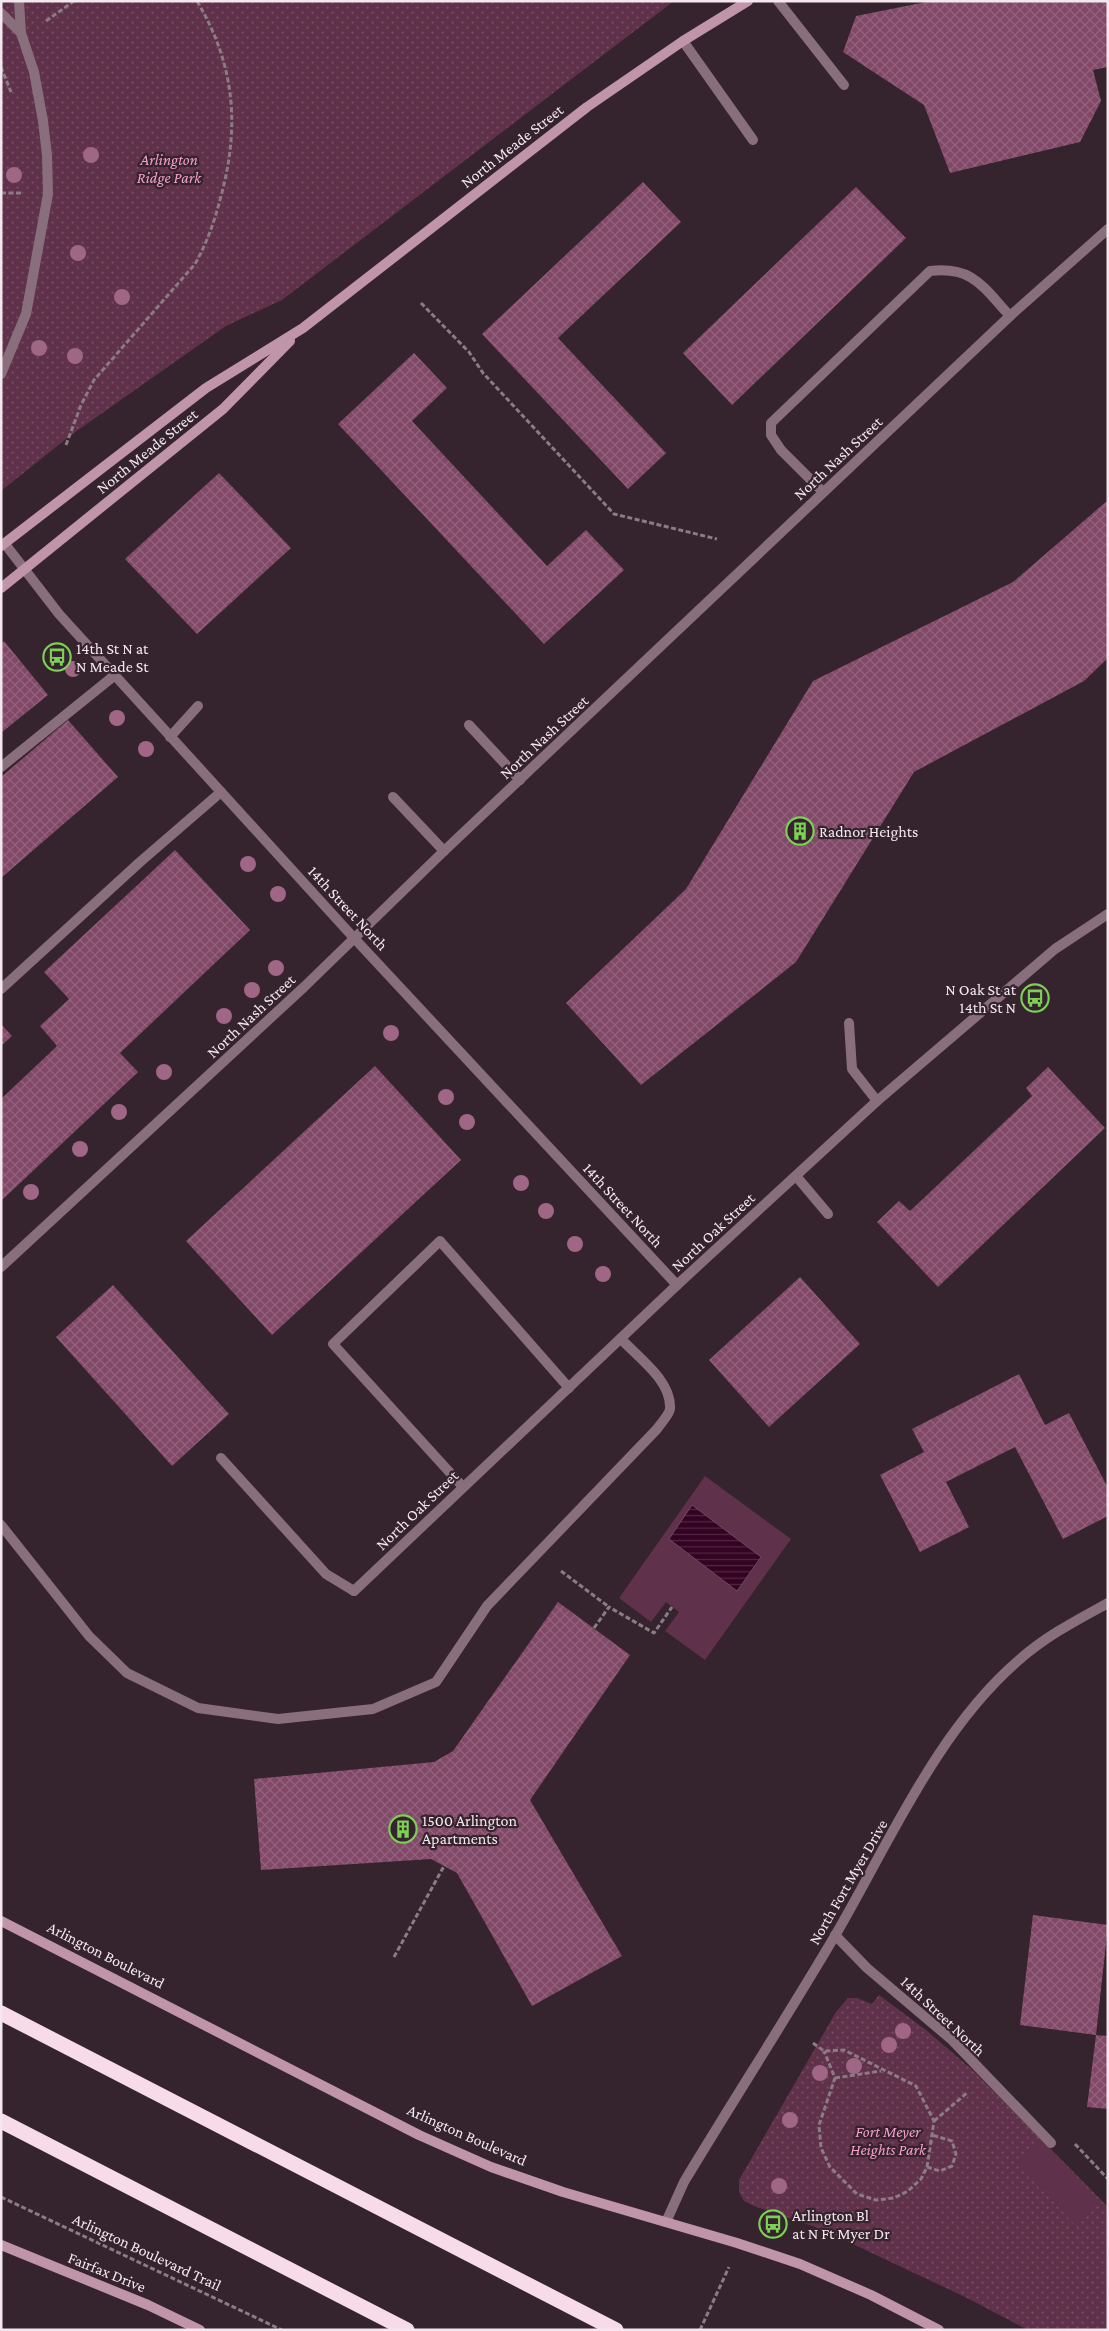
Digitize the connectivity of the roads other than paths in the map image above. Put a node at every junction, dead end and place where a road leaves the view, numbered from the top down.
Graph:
1 (19, 1) edge
2 (748, 1) edge
3 (778, 1) edge
4 (1, 13) edge
5 (21, 33) junction
6 (683, 41) junction
7 (844, 85) dead end
8 (753, 140) dead end
9 (1108, 229) edge
10 (1010, 316) junction
11 (303, 328) junction
12 (1, 374) edge
13 (823, 492) junction
14 (3, 545) edge
15 (24, 571) junction
16 (1, 588) edge
17 (114, 675) junction
18 (198, 706) dead end
19 (469, 725) dead end
20 (170, 737) junction
21 (1, 767) edge
22 (520, 780) junction
23 (221, 792) junction
24 (393, 797) dead end
25 (444, 852) junction
26 (1108, 914) edge
27 (354, 938) junction
28 (1, 989) edge
29 (849, 1023) dead end
30 (878, 1101) junction
31 (796, 1176) junction
32 (828, 1214) dead end
33 (1, 1267) edge
34 (677, 1285) junction
35 (621, 1340) junction
36 (570, 1388) junction
37 (221, 1458) dead end
38 (463, 1486) junction
39 (1, 1525) edge
40 (1108, 1603) edge
41 (1, 1921) edge
42 (835, 1935) junction
43 (1, 2013) edge
44 (1, 2121) edge
45 (1051, 2143) road end
46 (666, 2222) junction
47 (1, 2245) edge
48 (200, 2330) edge
49 (407, 2330) edge
50 (616, 2330) edge
51 (940, 2330) edge

1 - 5 street
2 - 6 street, North Meade Street
3 - 7 street
4 - 5 street
5 - 12 street
6 - 8 street
6 - 11 street, North Meade Street
9 - 10 street, North Nash Street
10 - 13 street, North Nash Street
10 - 13 street
11 - 14 street, North Meade Street
11 - 15 street, North Meade Street
13 - 22 street, North Nash Street
14 - 15 street, 14th Street North
15 - 16 street, North Meade Street
15 - 17 street, 14th Street North
17 - 20 street, 14th Street North
17 - 21 street
18 - 20 street
19 - 22 street
20 - 23 street, 14th Street North
22 - 25 street, North Nash Street
23 - 27 street, 14th Street North
23 - 28 street
24 - 25 street
25 - 27 street, North Nash Street
26 - 30 street, North Oak Street
27 - 33 street, North Nash Street
27 - 34 street, 14th Street North
29 - 30 street
30 - 31 street, North Oak Street
31 - 32 street
31 - 34 street, North Oak Street
34 - 35 street, North Oak Street
35 - 36 street, North Oak Street
35 - 39 street
36 - 38 street, North Oak Street
36 - 38 street
37 - 38 street, North Oak Street
40 - 42 street, North Fort Myer Drive
41 - 46 street, Arlington Boulevard
42 - 45 street, 14th Street North
42 - 46 street, North Fort Myer Drive
43 - 50 highway
44 - 49 highway
46 - 51 street, Arlington Boulevard
47 - 48 street, Fairfax Drive

